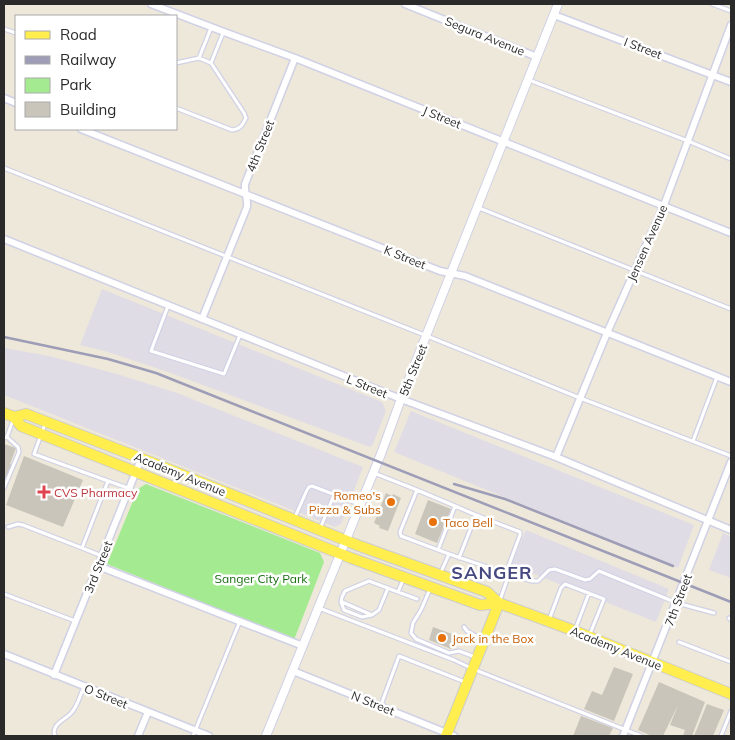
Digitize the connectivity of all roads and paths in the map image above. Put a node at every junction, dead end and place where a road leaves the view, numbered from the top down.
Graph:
1 (154, 4) edge
2 (405, 4) edge
3 (558, 4) edge
4 (712, 4) edge
5 (731, 11) edge
6 (554, 15) junction
7 (731, 25) edge
8 (211, 27) junction
9 (224, 32) junction
10 (537, 57) junction
11 (199, 58) junction
12 (295, 58) junction
13 (178, 63) edge
14 (212, 63) junction
15 (714, 75) junction
16 (528, 79) junction
17 (731, 82) edge
18 (178, 109) edge
19 (86, 130) edge
20 (688, 141) junction
21 (504, 142) junction
22 (731, 159) edge
23 (4, 168) edge
24 (247, 195) junction
25 (664, 206) junction
26 (478, 208) junction
27 (731, 233) edge
28 (4, 239) edge
29 (227, 256) junction
30 (635, 270) junction
31 (452, 274) junction
32 (168, 306) junction
33 (731, 309) edge
34 (202, 319) junction
35 (607, 333) junction
36 (240, 334) junction
37 (427, 336) junction
38 (717, 377) junction
39 (731, 382) edge
40 (580, 398) junction
41 (401, 399) junction
42 (9, 415) edge
43 (46, 422) junction
44 (41, 434) junction
45 (5, 437) edge
46 (693, 441) junction
47 (731, 456) edge
48 (556, 457) junction
49 (141, 458) junction
50 (731, 462) edge
51 (136, 471) junction
52 (373, 473) junction
53 (108, 481) junction
54 (4, 488) edge
55 (129, 488) junction
56 (417, 490) junction
57 (334, 494) junction
58 (360, 504) junction
59 (455, 506) junction
60 (228, 508) junction
61 (273, 511) junction
62 (476, 515) junction
63 (293, 520) junction
64 (709, 520) junction
65 (8, 527) dead end
66 (320, 530) junction
67 (731, 530) edge
68 (346, 540) junction
69 (82, 548) junction
70 (438, 550) junction
71 (340, 553) junction
72 (449, 554) junction
73 (102, 556) junction
74 (460, 558) junction
75 (98, 566) junction
76 (441, 574) junction
77 (507, 574) junction
78 (404, 577) junction
79 (431, 586) junction
80 (388, 588) junction
81 (398, 592) junction
82 (589, 593) junction
83 (4, 594) edge
84 (417, 599) dead end
85 (499, 603) junction
86 (677, 603) junction
87 (318, 607) junction
88 (714, 613) dead end
89 (240, 621) junction
90 (548, 621) junction
91 (76, 622) junction
92 (464, 626) dead end
93 (575, 631) junction
94 (589, 637) junction
95 (485, 641) junction
96 (679, 642) dead end
97 (303, 646) junction
98 (4, 654) edge
99 (478, 658) junction
100 (731, 662) edge
101 (653, 663) junction
102 (474, 669) junction
103 (293, 671) junction
104 (54, 675) junction
105 (468, 683) junction
106 (84, 687) junction
107 (731, 694) edge
108 (381, 706) junction
109 (731, 711) edge
110 (148, 712) junction
111 (194, 733) edge
112 (625, 733) edge
113 (449, 735) edge
114 (56, 736) edge
115 (138, 736) edge
116 (209, 736) edge
117 (267, 736) edge
118 (641, 736) edge
119 (721, 736) edge

1 - 8 street, J Street
2 - 10 street, Segura Avenue
3 - 6 street, 5th Street
4 - 5 lane
6 - 10 street, 5th Street
6 - 15 street, I Street
7 - 15 street, Jensen Avenue
8 - 9 street, J Street
8 - 11 lane
9 - 12 street, J Street
9 - 14 lane
10 - 16 street, 5th Street
11 - 13 lane
11 - 14 lane
12 - 21 street, J Street
12 - 24 street, 4th Street
14 - 18 lane
15 - 17 street, I Street
15 - 20 street, Jensen Avenue
16 - 20 lane
16 - 21 street, 5th Street
19 - 24 street, K Street
20 - 22 lane
20 - 25 street, Jensen Avenue
21 - 25 street, J Street
21 - 26 street, 5th Street
23 - 29 lane
24 - 29 street, 4th Street
24 - 31 street, K Street
25 - 27 street, J Street
25 - 30 street, Jensen Avenue
26 - 30 lane
26 - 31 street, 5th Street
28 - 32 street, L Street
29 - 34 street, 4th Street
29 - 37 lane
30 - 33 lane
30 - 35 street, Jensen Avenue
31 - 35 street, K Street
31 - 37 street, 5th Street
32 - 34 street, L Street
32 - 36 lane
34 - 36 street, L Street
35 - 38 street, K Street
35 - 40 street, Jensen Avenue
36 - 41 street, L Street
37 - 40 lane
37 - 41 street, 5th Street
38 - 39 street, K Street
38 - 46 lane
40 - 46 lane
40 - 48 street, Jensen Avenue
41 - 48 street, L Street
41 - 52 street, 5th Street
42 - 43 main road, Academy Avenue
42 - 44 main road, Academy Avenue
42 - 45 lane
43 - 44 lane
43 - 49 main road, Academy Avenue
44 - 51 main road, Academy Avenue
44 - 53 lane
45 - 54 lane
46 - 47 lane
48 - 64 street, L Street
49 - 51 street, 3rd Street
49 - 61 main road, Academy Avenue
50 - 64 street, 7th Street
51 - 55 street, 3rd Street
51 - 60 main road, Academy Avenue
52 - 56 lane
52 - 58 street, 5th Street
53 - 55 lane
53 - 69 lane
55 - 73 street, 3rd Street
56 - 59 lane
56 - 70 lane
57 - 58 lane
57 - 63 lane
57 - 66 lane
58 - 68 street, 5th Street
59 - 62 lane
59 - 70 lane
60 - 61 main road
60 - 71 main road, Academy Avenue
61 - 63 main road, Academy Avenue
62 - 74 lane
62 - 77 lane
63 - 66 main road, Academy Avenue
64 - 67 street, L Street
64 - 86 street, 7th Street
65 - 69 lane
66 - 68 main road, Academy Avenue
68 - 71 street, 5th Street
68 - 76 main road, Academy Avenue
69 - 73 lane
70 - 72 lane
71 - 78 main road, Academy Avenue
71 - 87 street, 5th Street
72 - 74 lane
72 - 76 lane
73 - 75 street, 3rd Street
74 - 77 lane
75 - 89 street
75 - 91 street, 3rd Street
76 - 85 main road, Academy Avenue
77 - 85 lane
77 - 86 lane
78 - 79 main road, Academy Avenue
78 - 81 lane
79 - 85 main road, Academy Avenue
79 - 99 lane
80 - 80 lane
80 - 81 lane
81 - 84 lane
82 - 90 lane
82 - 93 lane
82 - 94 lane
83 - 91 lane
85 - 90 main road, Academy Avenue
85 - 95 main road
86 - 88 lane
86 - 101 street, 7th Street
87 - 97 street, 5th Street
87 - 102 lane
89 - 97 street
89 - 111 lane
90 - 93 main road, Academy Avenue
91 - 104 street, 3rd Street
92 - 95 lane
93 - 94 main road, Academy Avenue
94 - 101 main road, Academy Avenue
95 - 99 main road
96 - 100 lane
97 - 103 street, 5th Street
98 - 104 street, O Street
99 - 102 main road
101 - 107 main road, Academy Avenue
101 - 112 street, 7th Street
102 - 105 main road
102 - 112 lane
103 - 108 street, N Street
103 - 117 street, 5th Street
104 - 106 street, O Street
105 - 108 lane
105 - 113 main road
106 - 110 street, O Street
106 - 114 lane
108 - 113 street, N Street
109 - 119 lane
110 - 111 street, O Street
110 - 115 street
111 - 116 street, O Street
112 - 118 lane

